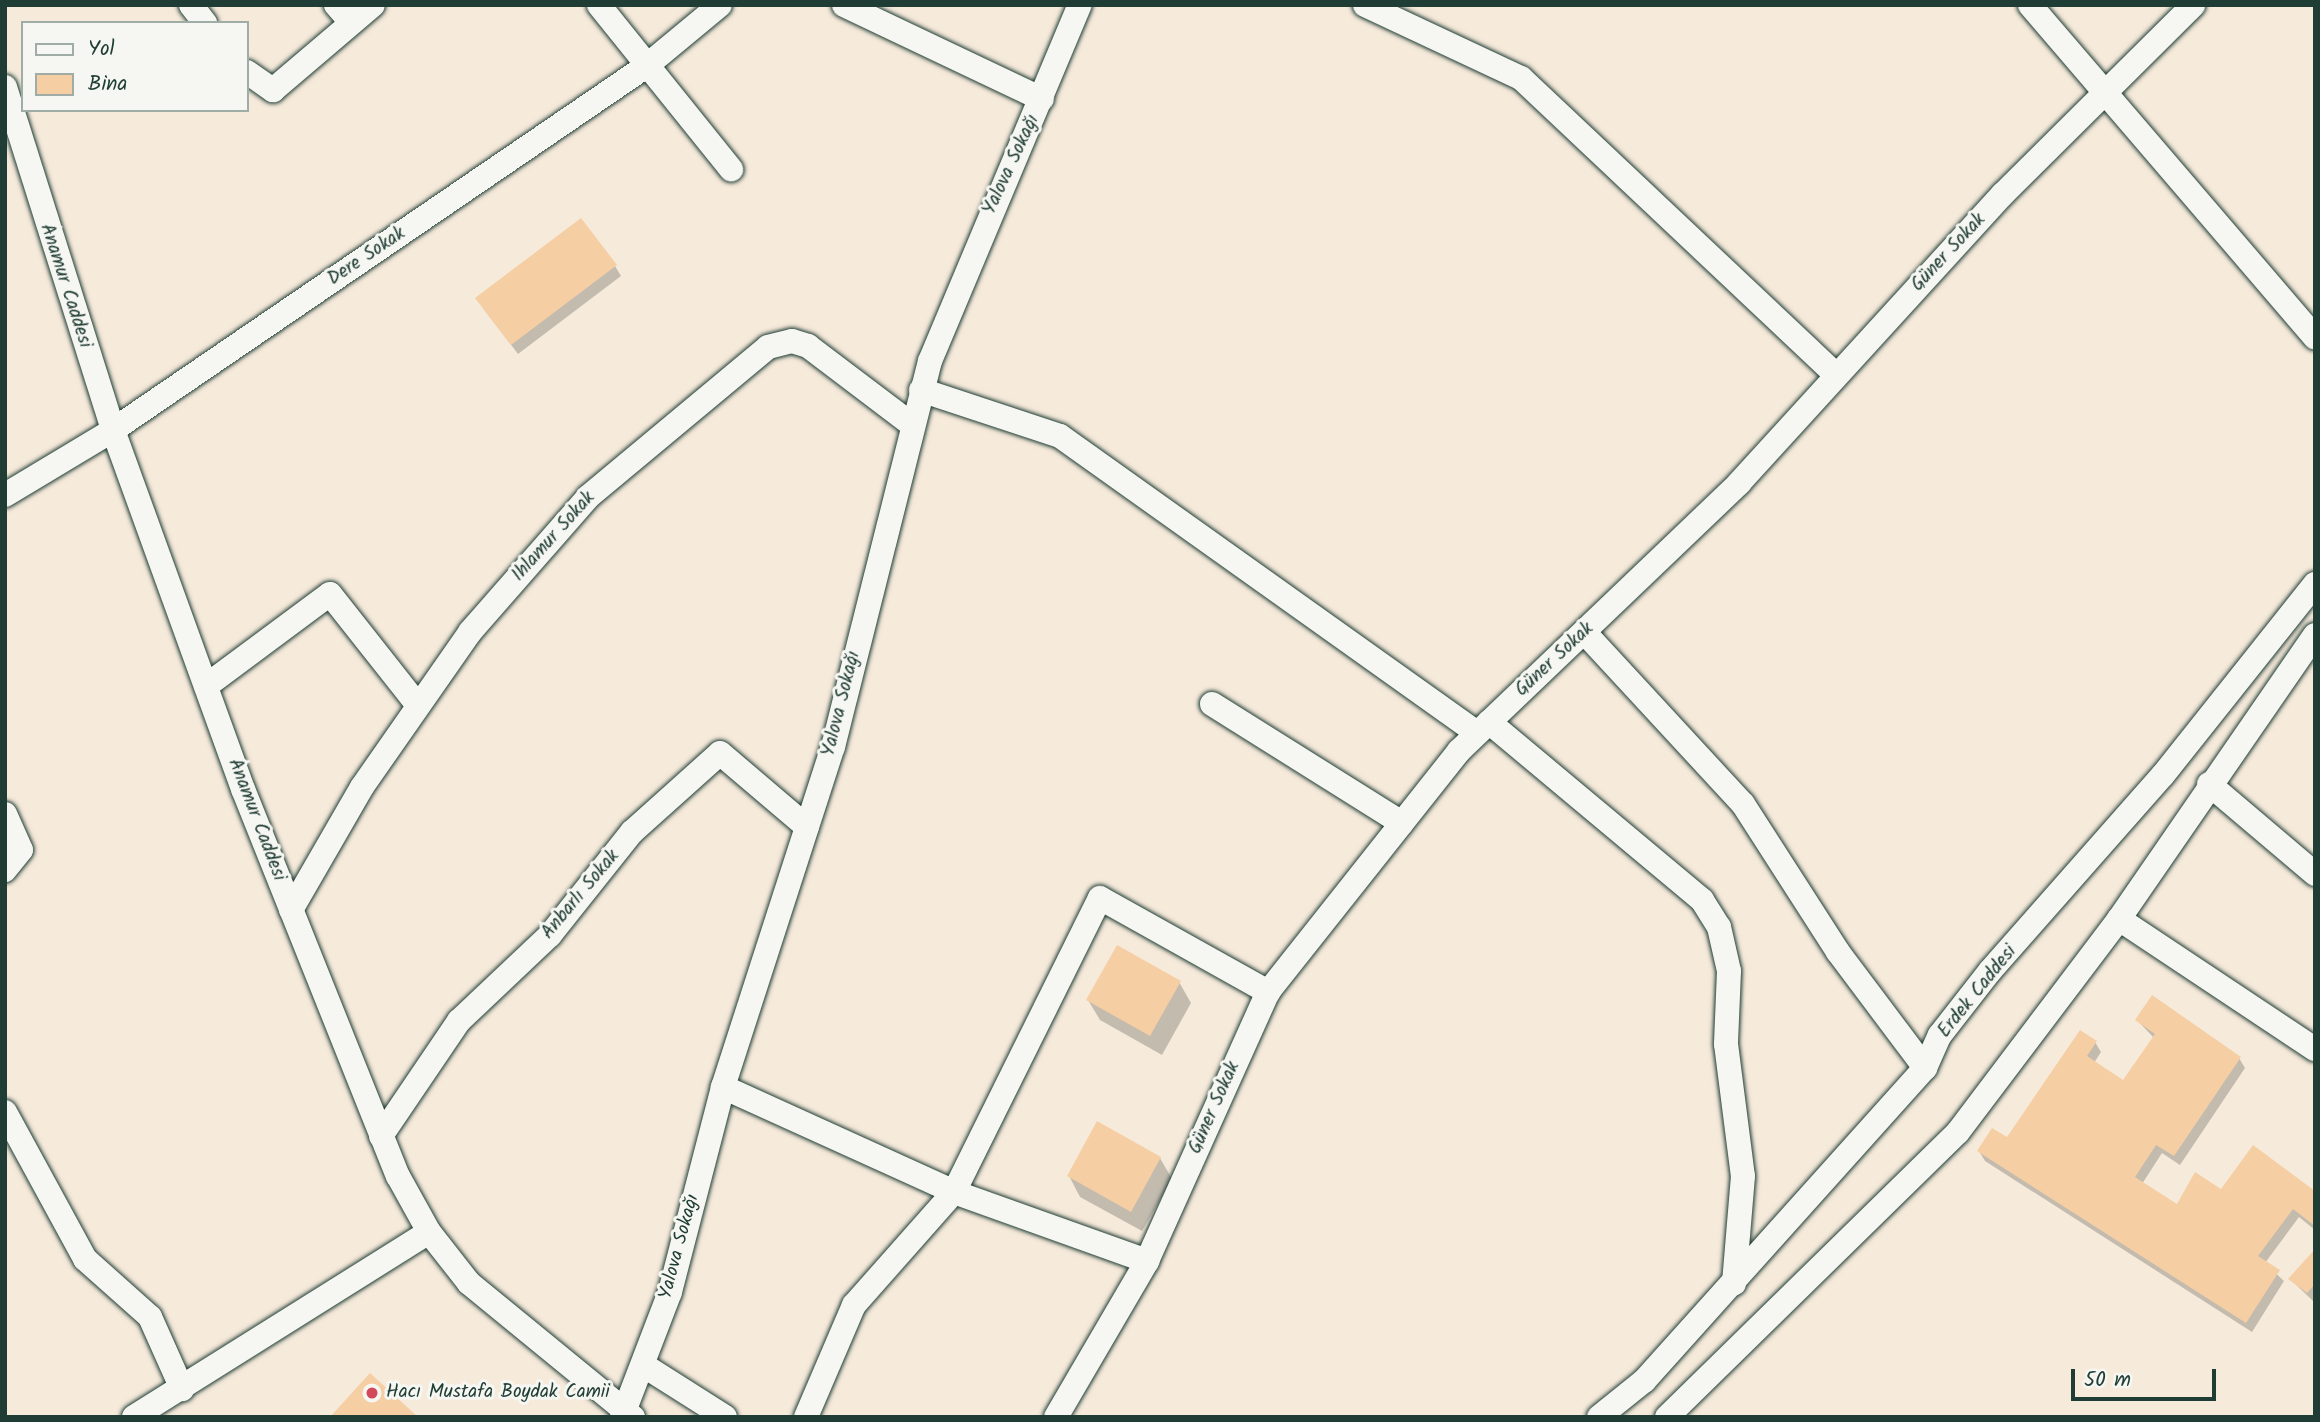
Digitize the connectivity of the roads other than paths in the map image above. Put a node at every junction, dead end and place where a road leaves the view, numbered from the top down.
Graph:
1 (191, 5) edge
2 (373, 5) edge
3 (598, 5) edge
4 (720, 5) edge
5 (844, 5) edge
6 (1080, 5) edge
7 (1365, 5) edge
8 (2030, 5) edge
9 (2193, 5) edge
10 (344, 14) edge
11 (203, 21) edge
12 (645, 66) junction
13 (248, 73) edge
14 (5, 87) edge
15 (2103, 95) junction
16 (1042, 99) junction
17 (10, 126) edge
18 (731, 169) dead end
19 (2315, 338) edge
20 (1836, 375) junction
21 (921, 390) junction
22 (911, 424) junction
23 (113, 430) junction
24 (5, 495) edge
25 (2315, 584) edge
26 (1585, 633) junction
27 (2315, 635) edge
28 (205, 686) junction
29 (417, 704) junction
30 (1212, 704) dead end
31 (1483, 728) junction
32 (2209, 784) junction
33 (5, 814) edge
34 (1402, 823) junction
35 (807, 827) junction
36 (5, 870) edge
37 (2315, 874) edge
38 (291, 910) junction
39 (2119, 919) junction
40 (1268, 992) junction
41 (2315, 1049) edge
42 (1924, 1068) junction
43 (723, 1087) junction
44 (5, 1112) edge
45 (382, 1136) junction
46 (954, 1192) junction
47 (429, 1232) junction
48 (1147, 1261) junction
49 (1734, 1284) junction
50 (643, 1366) junction
51 (182, 1389) junction
52 (627, 1415) edge
53 (134, 1417) edge
54 (725, 1417) edge
55 (806, 1417) edge
56 (1056, 1417) edge
57 (1599, 1417) edge
58 (1667, 1417) edge

1 - 11 street
2 - 10 street
3 - 12 street
4 - 12 street, Dere Sokak
5 - 16 street
6 - 16 street, Yalova Sokağı
7 - 20 street
8 - 15 street
9 - 15 street, Güner Sokak
10 - 13 street
12 - 18 street
12 - 23 street, Dere Sokak
14 - 17 street, Anamur Caddesi
15 - 19 street
15 - 20 street, Güner Sokak
16 - 21 street, Yalova Sokağı
17 - 23 street, Anamur Caddesi
20 - 26 street, Güner Sokak
21 - 22 street, Yalova Sokağı
21 - 31 street
22 - 29 street, Ihlamur Sokak
22 - 35 street, Yalova Sokağı
23 - 24 street, Dere Sokak
23 - 28 street, Anamur Caddesi
25 - 42 street, Erdek Caddesi
26 - 31 street, Güner Sokak
26 - 42 street
27 - 32 street
28 - 29 street
28 - 38 street, Anamur Caddesi
29 - 38 street, Ihlamur Sokak
30 - 34 street
31 - 34 street, Güner Sokak
31 - 49 street
32 - 37 street
32 - 39 street
33 - 36 street
34 - 40 street, Güner Sokak
35 - 43 street, Yalova Sokağı
35 - 45 street, Anbarlı Sokak
38 - 45 street, Anamur Caddesi
39 - 41 street
39 - 58 street
40 - 46 street
40 - 48 street, Güner Sokak
42 - 49 street, Erdek Caddesi
43 - 46 street
43 - 50 street, Yalova Sokağı
44 - 51 street
45 - 47 street, Anamur Caddesi
46 - 48 street
46 - 55 street
47 - 51 street
47 - 52 street, Anamur Caddesi
48 - 56 street, Güner Sokak
49 - 57 street, Erdek Caddesi
50 - 52 street, Yalova Sokağı
50 - 54 street
51 - 53 street

